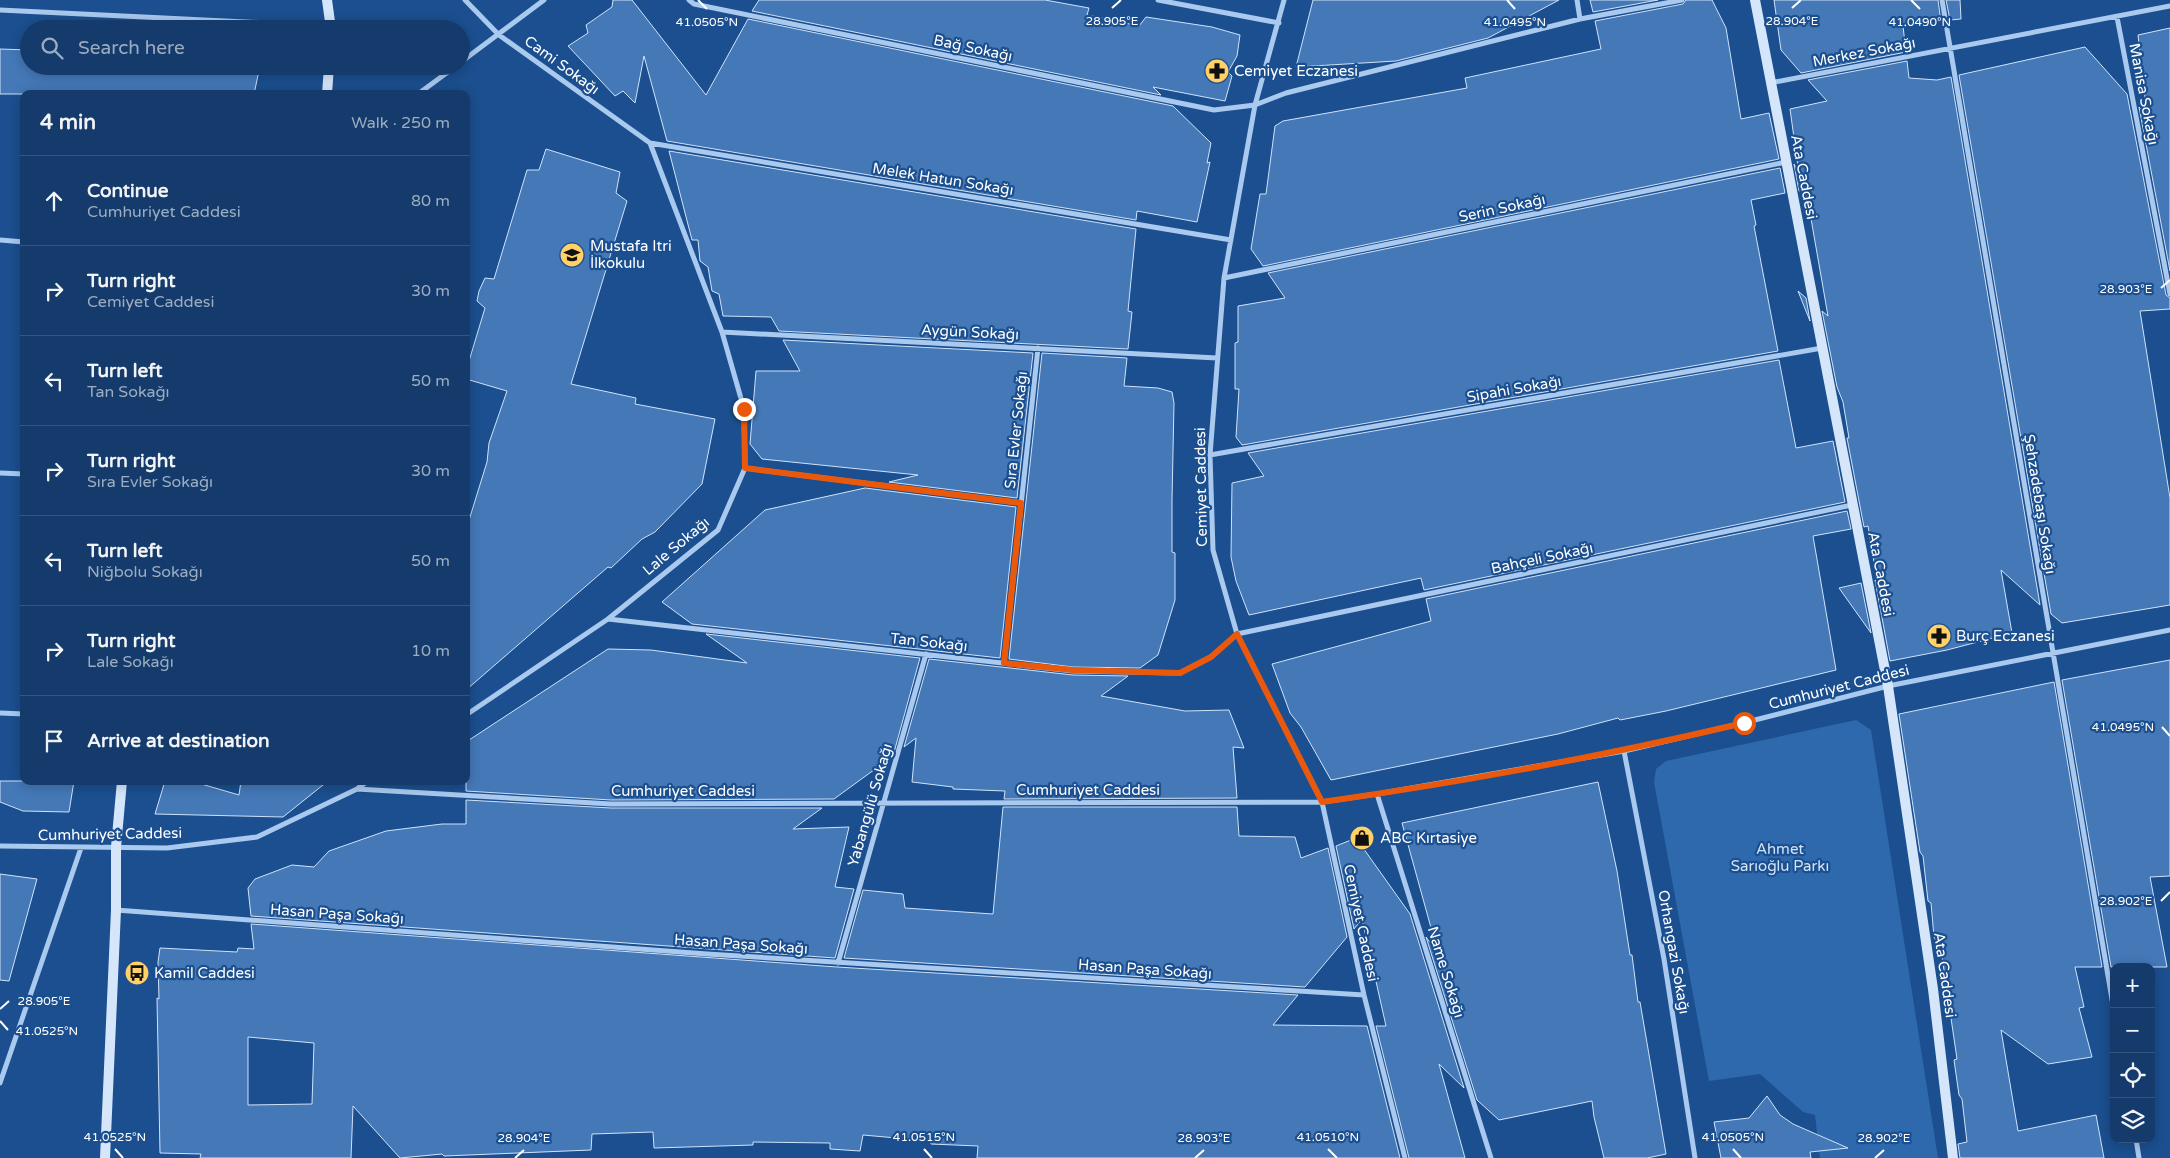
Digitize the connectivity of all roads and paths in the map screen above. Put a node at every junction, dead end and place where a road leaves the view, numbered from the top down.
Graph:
1 (328, 0) edge
2 (465, 0) edge
3 (544, 0) edge
4 (689, 0) edge
5 (1158, 0) edge
6 (1284, 0) edge
7 (1577, 0) edge
8 (1682, 0) edge
9 (1755, 0) edge
10 (1942, 0) edge
11 (2170, 6) edge
12 (0, 10) edge
13 (2117, 17) junction
14 (1580, 19) junction
15 (184, 20) edge
16 (330, 20) edge
17 (1278, 23) junction
18 (499, 35) junction
19 (1952, 48) junction
20 (470, 56) edge
21 (328, 75) edge
22 (444, 75) edge
23 (1770, 83) junction
24 (327, 90) edge
25 (423, 90) edge
26 (1255, 105) junction
27 (650, 143) junction
28 (1786, 162) junction
29 (0, 240) edge
30 (1231, 240) junction
31 (20, 242) edge
32 (1224, 278) junction
33 (2170, 294) edge
34 (722, 332) junction
35 (1038, 348) junction
36 (1823, 348) junction
37 (1217, 358) junction
38 (1210, 455) junction
39 (745, 468) junction
40 (0, 473) edge
41 (20, 474) edge
42 (1021, 503) junction
43 (1852, 506) junction
44 (608, 619) junction
45 (2170, 630) edge
46 (1237, 634) junction
47 (926, 654) junction
48 (2052, 654) junction
49 (1004, 663) junction
50 (1888, 686) junction
51 (470, 712) edge
52 (0, 713) edge
53 (20, 714) edge
54 (1624, 751) junction
55 (122, 785) edge
56 (358, 785) edge
57 (362, 785) edge
58 (357, 789) junction
59 (1377, 794) junction
60 (883, 802) junction
61 (1322, 802) junction
62 (0, 846) edge
63 (116, 847) junction
64 (81, 848) junction
65 (116, 910) junction
66 (838, 963) junction
67 (1364, 995) junction
68 (2113, 1008) edge
69 (0, 1083) edge
70 (2137, 1143) edge
71 (105, 1158) edge
72 (1405, 1158) edge
73 (1491, 1158) edge
74 (1696, 1158) edge
75 (1953, 1158) edge
76 (2139, 1158) edge

1 - 16 street
2 - 18 street, Cami Sokağı
3 - 18 street
4 - 26 street, Bağ Sokağı
5 - 17 street
6 - 17 street, Cemiyet Caddesi
7 - 14 street
8 - 14 street, Bağ Sokağı
9 - 23 street, Ata Caddesi
10 - 19 street, Şehzadebaşı Sokağı
11 - 13 street, Merkez Sokağı
12 - 15 street
13 - 19 street, Merkez Sokağı
13 - 33 street, Manisa Sokağı
14 - 26 street, Bağ Sokağı
17 - 26 street, Cemiyet Caddesi
18 - 20 street
18 - 27 street, Cami Sokağı
19 - 23 street, Merkez Sokağı
19 - 48 street, Şehzadebaşı Sokağı
21 - 24 street
22 - 25 street
23 - 28 street, Ata Caddesi
26 - 30 street, Cemiyet Caddesi
27 - 30 street, Melek Hatun Sokağı
27 - 34 street, Lale Sokağı
28 - 32 street, Serin Sokağı
28 - 36 street, Ata Caddesi
29 - 31 street
30 - 32 street, Cemiyet Caddesi
32 - 37 street, Cemiyet Caddesi
34 - 35 street, Aygün Sokağı
34 - 39 street, Lale Sokağı
35 - 37 street, Aygün Sokağı
35 - 42 street, Sıra Evler Sokağı
36 - 38 street, Sipahi Sokağı
36 - 43 street, Ata Caddesi
37 - 38 street, Cemiyet Caddesi
38 - 46 street, Cemiyet Caddesi
39 - 42 street
39 - 44 street, Lale Sokağı
40 - 41 street
42 - 49 street, Sıra Evler Sokağı
43 - 46 street, Bahçeli Sokağı
43 - 50 street, Ata Caddesi
44 - 47 street, Tan Sokağı
44 - 51 street, Lale Sokağı
45 - 48 street, Cumhuriyet Caddesi
46 - 49 street, Tan Sokağı
46 - 61 street, Cemiyet Caddesi
47 - 49 street, Tan Sokağı
47 - 60 street, Yabangülü Sokağı
48 - 50 street, Cumhuriyet Caddesi
48 - 68 street, Şehzadebaşı Sokağı
50 - 54 street, Cumhuriyet Caddesi
50 - 75 street, Ata Caddesi
52 - 53 street
54 - 59 street, Cumhuriyet Caddesi
54 - 74 street, Orhangazi Sokağı
55 - 63 street
56 - 58 street
57 - 58 street
58 - 60 street, Cumhuriyet Caddesi
58 - 63 street, Cumhuriyet Caddesi
59 - 61 street, Cumhuriyet Caddesi
59 - 73 street, Name Sokağı
60 - 61 street, Cumhuriyet Caddesi
60 - 66 street, Yabangülü Sokağı
61 - 67 street, Cemiyet Caddesi
62 - 64 street, Cumhuriyet Caddesi
63 - 64 street, Cumhuriyet Caddesi
63 - 65 street
64 - 69 street
65 - 66 street, Hasan Paşa Sokağı
65 - 71 street
66 - 67 street, Hasan Paşa Sokağı
67 - 72 street, Cemiyet Caddesi
70 - 76 street

